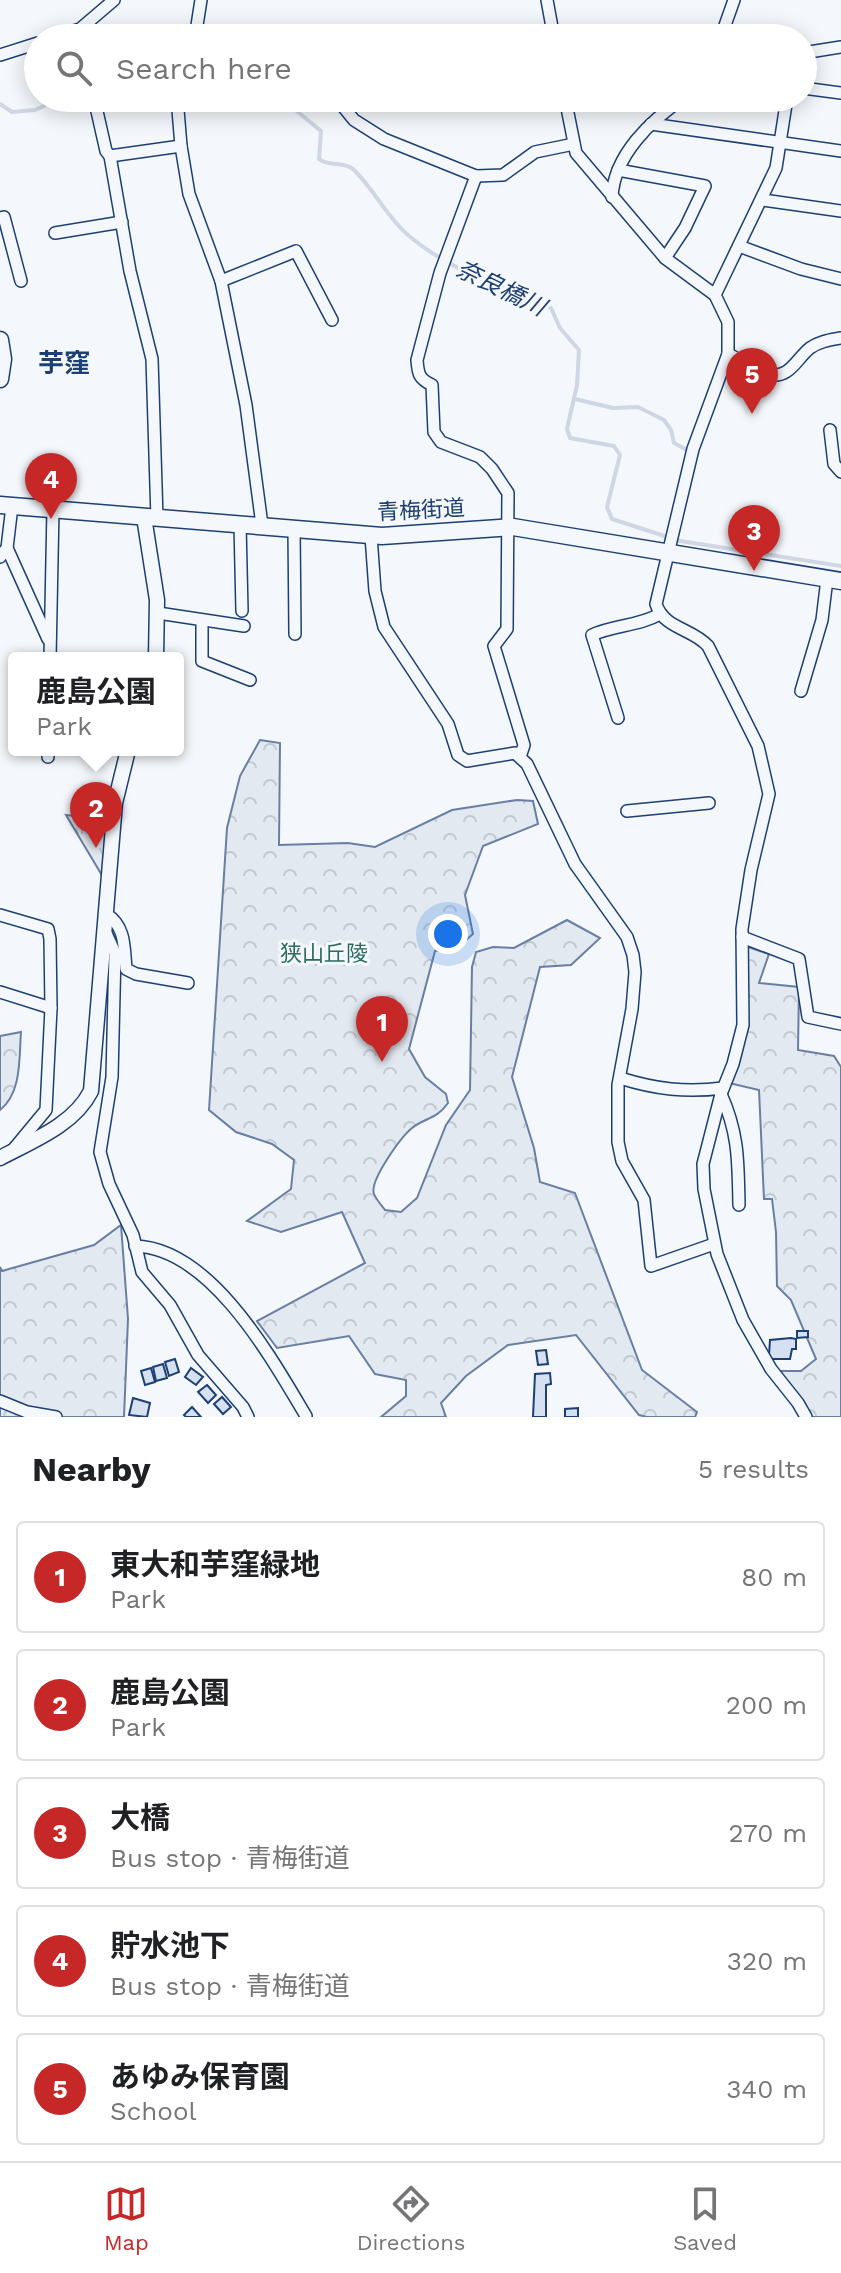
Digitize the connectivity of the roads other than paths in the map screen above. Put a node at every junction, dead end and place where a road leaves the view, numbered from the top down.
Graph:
1 (114, 0) edge
2 (201, 0) edge
3 (547, 0) edge
4 (734, 0) edge
5 (86, 24) edge
6 (197, 24) edge
7 (551, 24) edge
8 (725, 24) edge
9 (24, 47) edge
10 (841, 47) edge
11 (817, 51) edge
12 (0, 55) edge
13 (817, 90) edge
14 (841, 93) edge
15 (97, 112) edge
16 (178, 112) edge
17 (347, 112) edge
18 (568, 112) edge
19 (666, 112) edge
20 (785, 112) edge
21 (651, 124) junction
22 (574, 144) junction
23 (781, 144) junction
24 (181, 146) junction
25 (841, 151) edge
26 (110, 156) junction
27 (618, 170) junction
28 (476, 176) junction
29 (612, 197) junction
30 (763, 200) junction
31 (841, 211) edge
32 (0, 218) edge
33 (122, 222) junction
34 (55, 233) dead end
35 (739, 246) junction
36 (665, 258) junction
37 (841, 279) edge
38 (21, 281) dead end
39 (221, 281) junction
40 (715, 295) junction
41 (332, 320) dead end
42 (841, 338) edge
43 (0, 340) edge
44 (728, 354) junction
45 (0, 379) edge
46 (830, 430) dead end
47 (841, 472) edge
48 (6, 505) edge
49 (53, 509) junction
50 (151, 517) junction
51 (240, 524) junction
52 (262, 525) junction
53 (507, 526) junction
54 (294, 528) junction
55 (371, 536) junction
56 (669, 548) junction
57 (4, 553) edge
58 (834, 580) edge
59 (242, 611) dead end
60 (158, 613) junction
61 (660, 614) junction
62 (202, 620) junction
63 (244, 626) dead end
64 (295, 634) dead end
65 (50, 644) junction
66 (50, 652) edge
67 (156, 652) edge
68 (250, 680) dead end
69 (801, 691) dead end
70 (618, 718) dead end
71 (127, 756) edge
72 (520, 757) junction
73 (709, 803) dead end
74 (627, 811) dead end
75 (106, 914) junction
76 (0, 915) edge
77 (105, 930) junction
78 (742, 937) junction
79 (188, 983) dead end
80 (0, 992) edge
81 (51, 1008) junction
82 (841, 1024) edge
83 (620, 1078) junction
84 (722, 1091) junction
85 (6, 1155) edge
86 (739, 1205) dead end
87 (714, 1244) junction
88 (135, 1246) junction
89 (0, 1401) edge
90 (306, 1416) edge
91 (56, 1417) edge
92 (248, 1417) edge
93 (806, 1417) edge

1 - 5 street
2 - 6 street
3 - 7 street
4 - 8 street
9 - 12 street
10 - 11 street
13 - 14 street
15 - 26 street
16 - 24 street
17 - 28 street
18 - 22 street
19 - 21 street
20 - 23 street
21 - 23 street
21 - 27 street
22 - 28 street
22 - 29 street
23 - 25 street
23 - 30 street
24 - 26 street
24 - 39 street
26 - 33 street
27 - 29 street
27 - 36 street
28 - 53 street
29 - 36 street
30 - 31 street
30 - 35 street
32 - 38 street
33 - 34 street
33 - 50 street
35 - 37 street
35 - 40 street
36 - 40 street
39 - 41 street
39 - 52 street
40 - 44 street
42 - 44 street
43 - 45 main road
44 - 56 street
46 - 47 street
48 - 49 main road, 青梅街道
48 - 57 street
49 - 50 main road, 青梅街道
49 - 65 street
50 - 51 main road, 青梅街道
50 - 60 street
51 - 52 main road, 青梅街道
51 - 59 street
52 - 54 main road, 青梅街道
53 - 55 main road, 青梅街道
53 - 56 main road, 青梅街道
53 - 72 street
54 - 55 main road, 青梅街道
54 - 64 street
55 - 72 street
56 - 58 main road, 青梅街道
56 - 61 street
57 - 65 street
58 - 69 street
60 - 62 street
60 - 67 street
61 - 70 street
61 - 78 street
62 - 63 street
62 - 68 street
65 - 66 street
71 - 75 street
72 - 83 street
73 - 74 street
75 - 77 street
75 - 79 street
76 - 81 street
77 - 85 street
77 - 88 street
78 - 82 street
78 - 84 street
80 - 81 street
81 - 85 street
83 - 84 street
83 - 87 street
84 - 86 street
84 - 87 street
87 - 93 street
88 - 90 street
88 - 92 street
89 - 91 street

